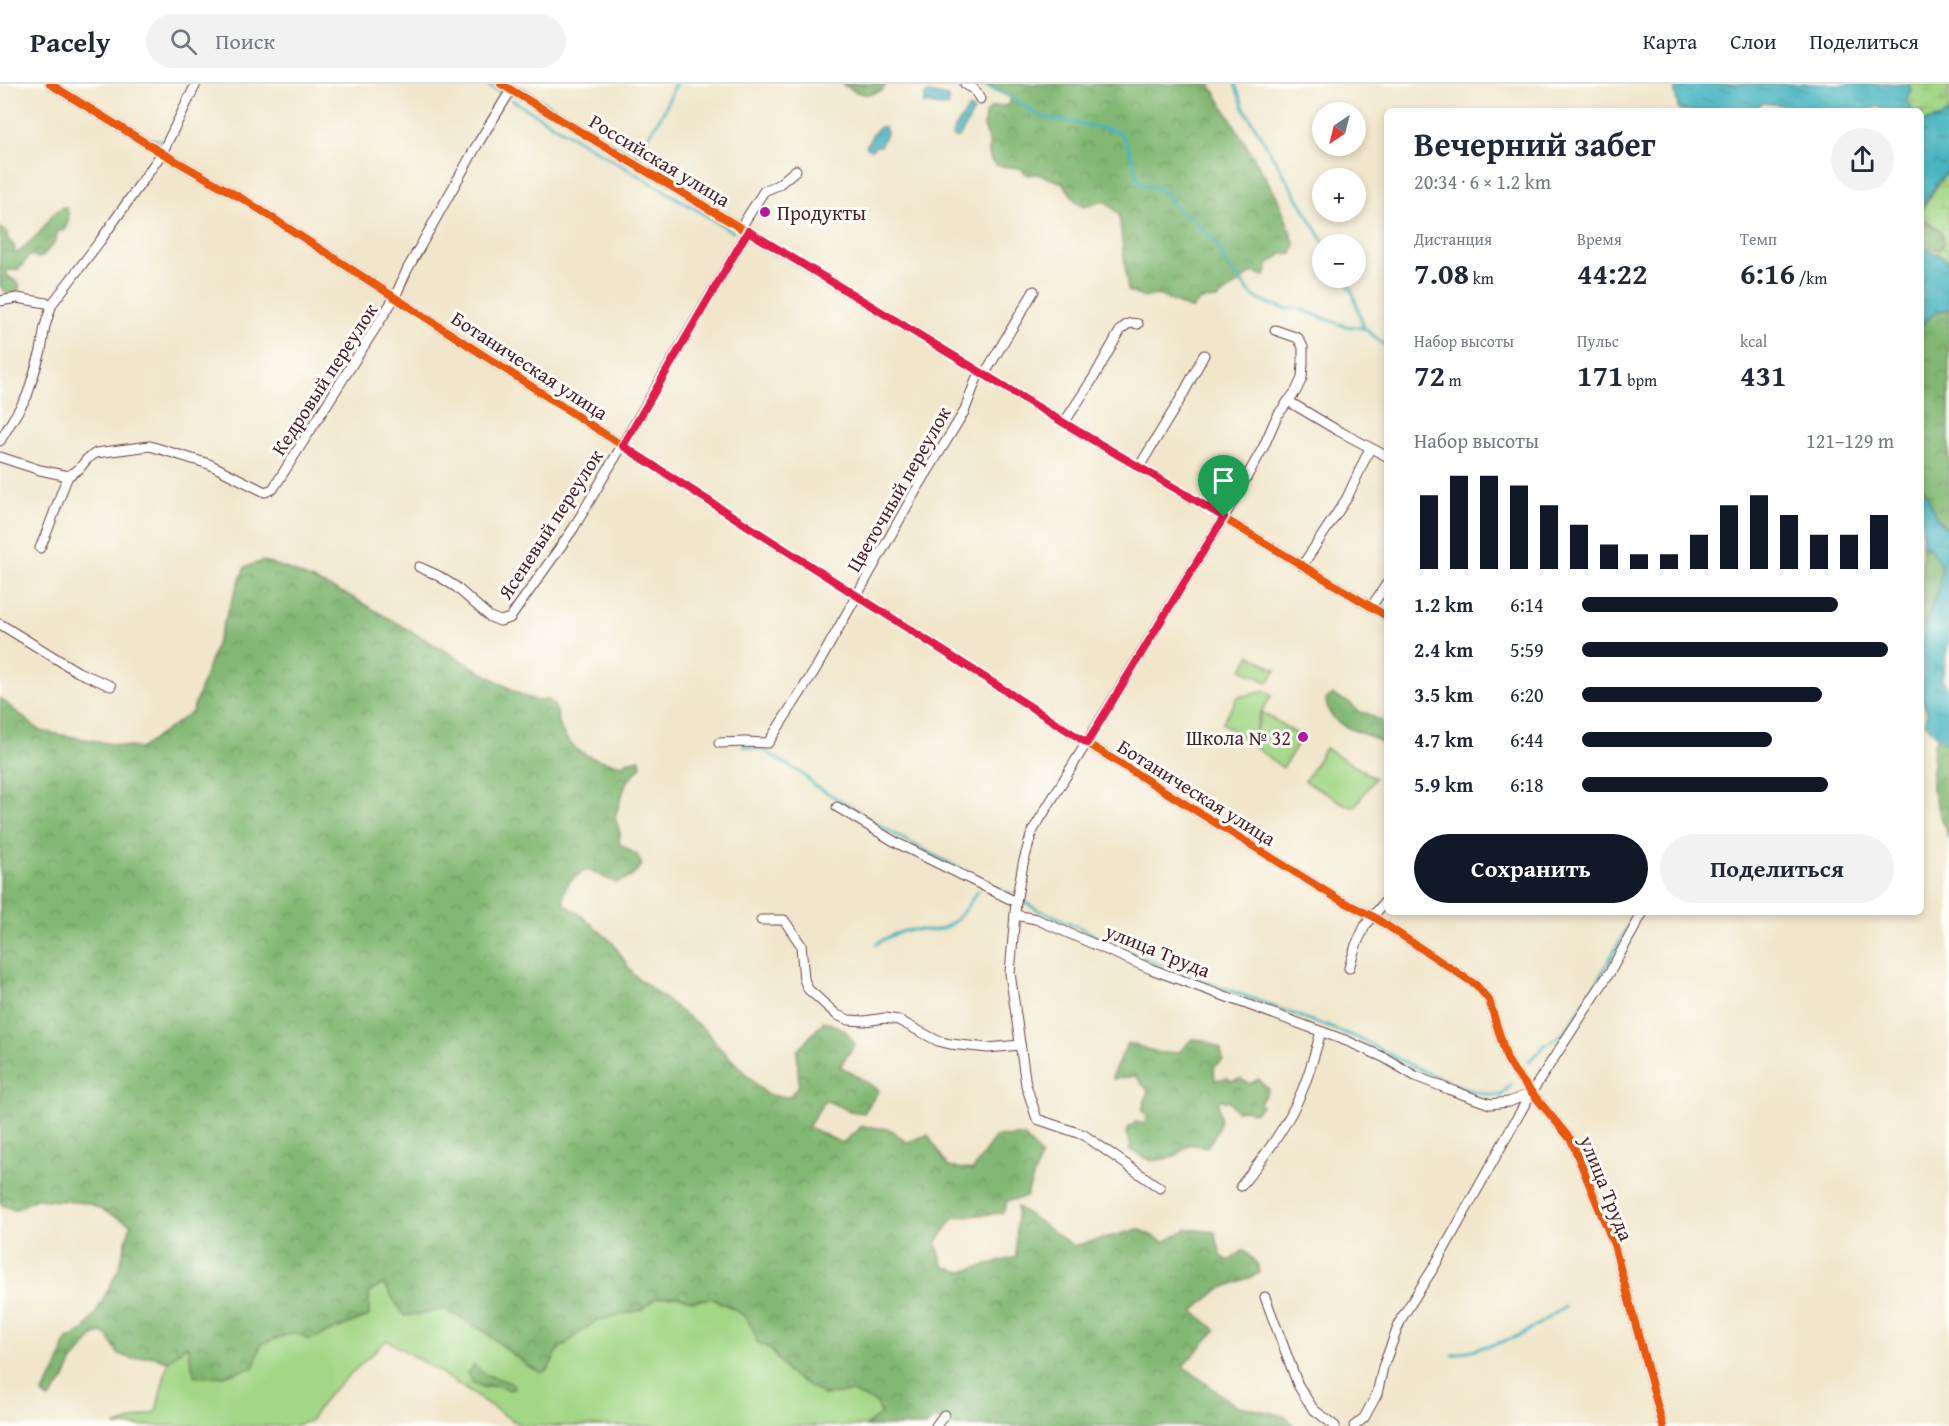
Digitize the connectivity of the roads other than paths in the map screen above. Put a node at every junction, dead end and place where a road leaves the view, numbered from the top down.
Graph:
1 (50, 84) edge
2 (196, 84) edge
3 (501, 84) edge
4 (965, 84) edge
5 (511, 90) junction
6 (981, 99) dead end
7 (162, 153) junction
8 (796, 170) dead end
9 (744, 229) junction
10 (1034, 291) dead end
11 (395, 297) junction
12 (0, 301) edge
13 (52, 304) junction
14 (1138, 324) dead end
15 (1275, 330) dead end
16 (1204, 355) dead end
17 (981, 373) junction
18 (1288, 401) junction
19 (1064, 423) junction
20 (0, 441) edge
21 (623, 446) junction
22 (1370, 448) junction
23 (1384, 455) edge
24 (0, 457) edge
25 (1139, 467) junction
26 (68, 476) junction
27 (1224, 517) junction
28 (40, 548) dead end
29 (1302, 566) junction
30 (419, 567) dead end
31 (1384, 588) edge
32 (858, 596) junction
33 (1371, 607) junction
34 (1384, 615) edge
35 (0, 624) edge
36 (111, 686) dead end
37 (1087, 743) junction
38 (719, 744) dead end
39 (837, 807) dead end
40 (1016, 902) junction
41 (1384, 903) edge
42 (1015, 915) junction
43 (1641, 915) edge
44 (1374, 917) junction
45 (761, 921) dead end
46 (1348, 968) dead end
47 (1476, 985) joint
48 (1321, 1032) junction
49 (1020, 1045) junction
50 (1531, 1093) junction
51 (1241, 1186) dead end
52 (1160, 1188) dead end
53 (1265, 1297) dead end
54 (944, 1415) dead end
55 (936, 1426) edge
56 (1335, 1426) edge
57 (1354, 1426) edge
58 (1663, 1426) edge

1 - 7 street, Ботаническая улица
2 - 7 street
3 - 5 street, Российская улица
4 - 6 street
5 - 9 street, Российская улица
5 - 11 street, Кедровый переулок
7 - 11 street, Ботаническая улица
7 - 13 street
8 - 9 street, Ясеневый переулок
9 - 17 street, Российская улица
9 - 21 street, Ясеневый переулок
10 - 17 street, Цветочный переулок
11 - 21 street, Ботаническая улица
11 - 26 street, Кедровый переулок
12 - 13 street
13 - 20 street
14 - 19 street
15 - 18 street
16 - 25 street
17 - 19 street, Российская улица
17 - 32 street, Цветочный переулок
18 - 22 street
18 - 27 street
19 - 25 street, Российская улица
21 - 30 street, Ясеневый переулок
21 - 32 street, Ботаническая улица
22 - 23 street
22 - 29 street
24 - 26 street
25 - 27 street, Российская улица
26 - 28 street
27 - 29 street, Российская улица
27 - 37 street
29 - 33 street, Российская улица
31 - 33 street
32 - 37 street, Ботаническая улица
32 - 38 street, Цветочный переулок
33 - 34 street, Российская улица
35 - 36 street
37 - 40 street
37 - 44 street, Ботаническая улица
39 - 40 street
40 - 42 street
41 - 44 street
42 - 48 street, улица Труда
42 - 49 street
43 - 50 street
44 - 46 street
44 - 47 street, Ботаническая улица
45 - 49 street
47 - 50 street, улица Труда
48 - 50 street, улица Труда
48 - 51 street
49 - 52 street
50 - 57 street
50 - 58 street, улица Труда
53 - 56 street
54 - 55 street

